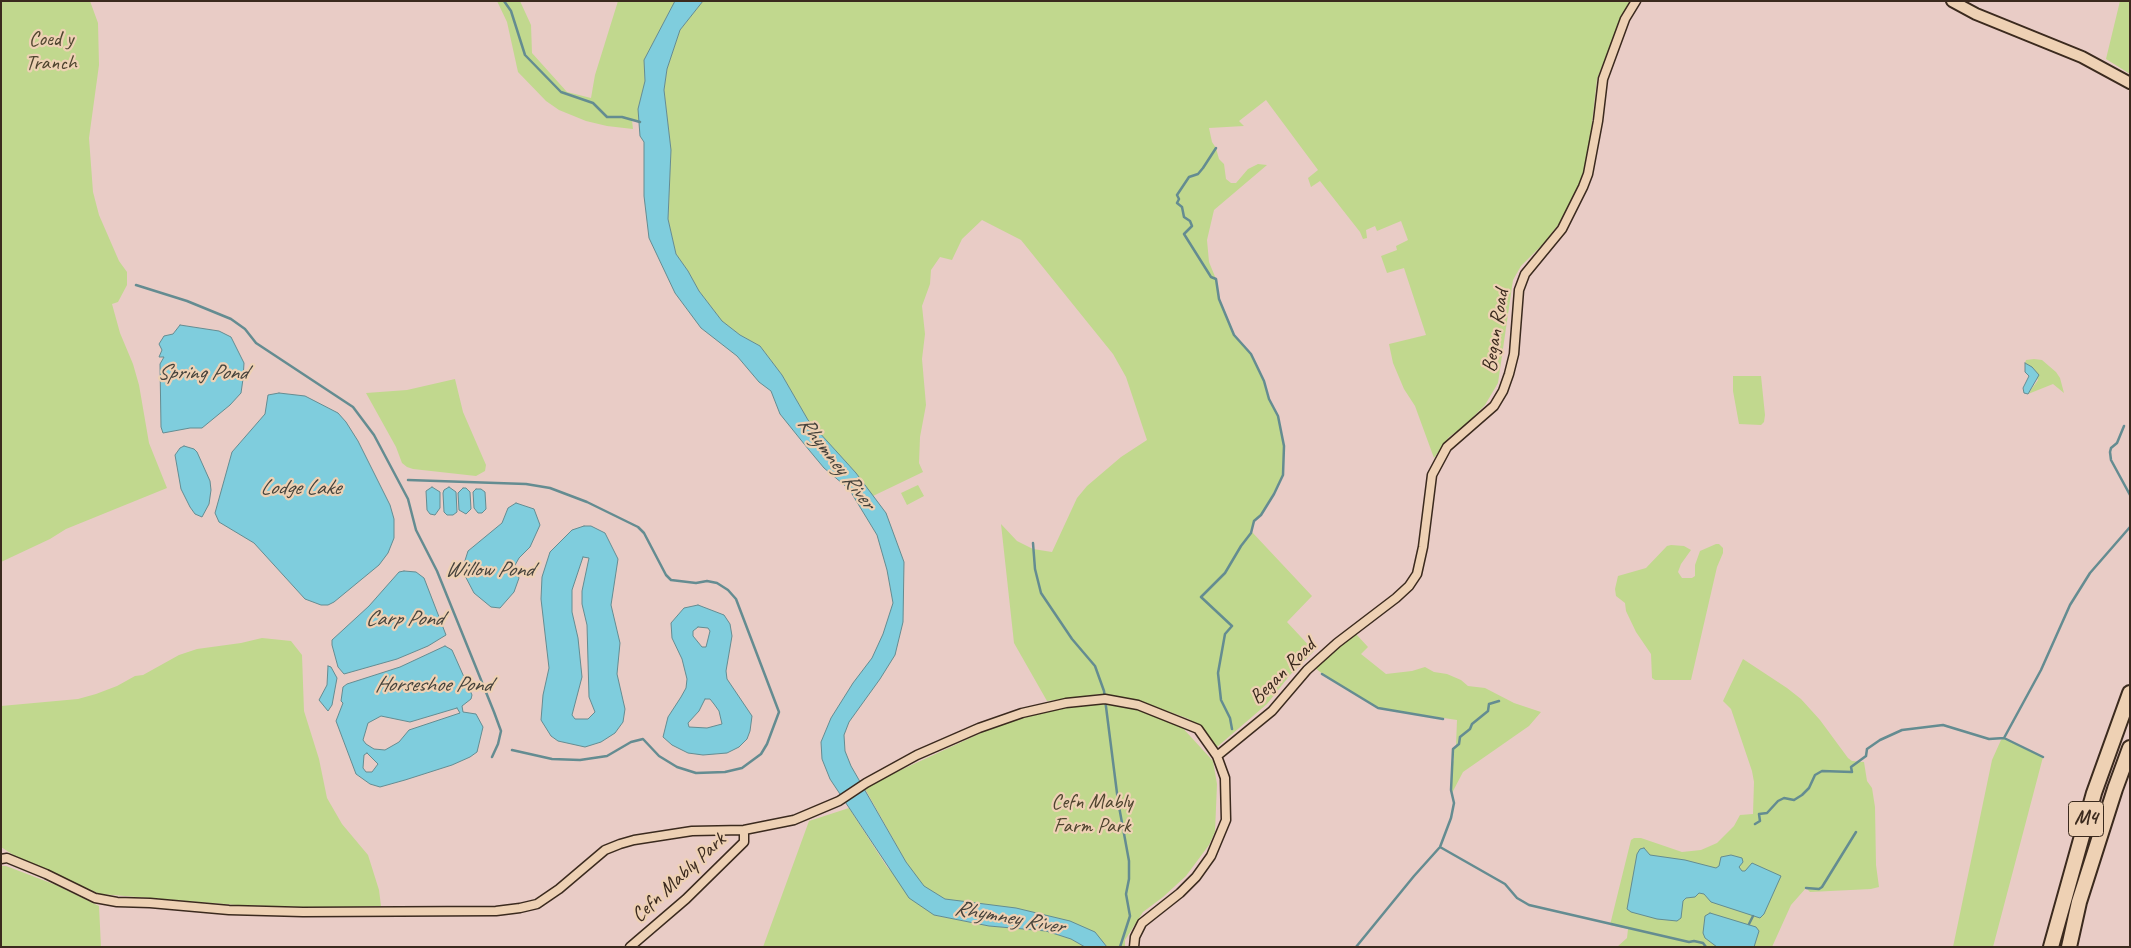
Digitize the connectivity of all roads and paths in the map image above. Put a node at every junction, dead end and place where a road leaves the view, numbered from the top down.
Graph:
1 (1636, 1) edge
2 (1952, 1) edge
3 (2130, 83) edge
4 (2130, 693) edge
5 (2130, 748) edge
6 (1217, 756) junction
7 (744, 830) junction
8 (1, 859) edge
9 (630, 947) edge
10 (1134, 947) edge
11 (2051, 947) edge
12 (2069, 947) edge

1 - 6 street, Began Road
2 - 3 street
4 - 11 highway, M4
5 - 12 highway, M4
6 - 7 street
6 - 10 street
7 - 8 street
7 - 9 street, Cefn Mably Park

